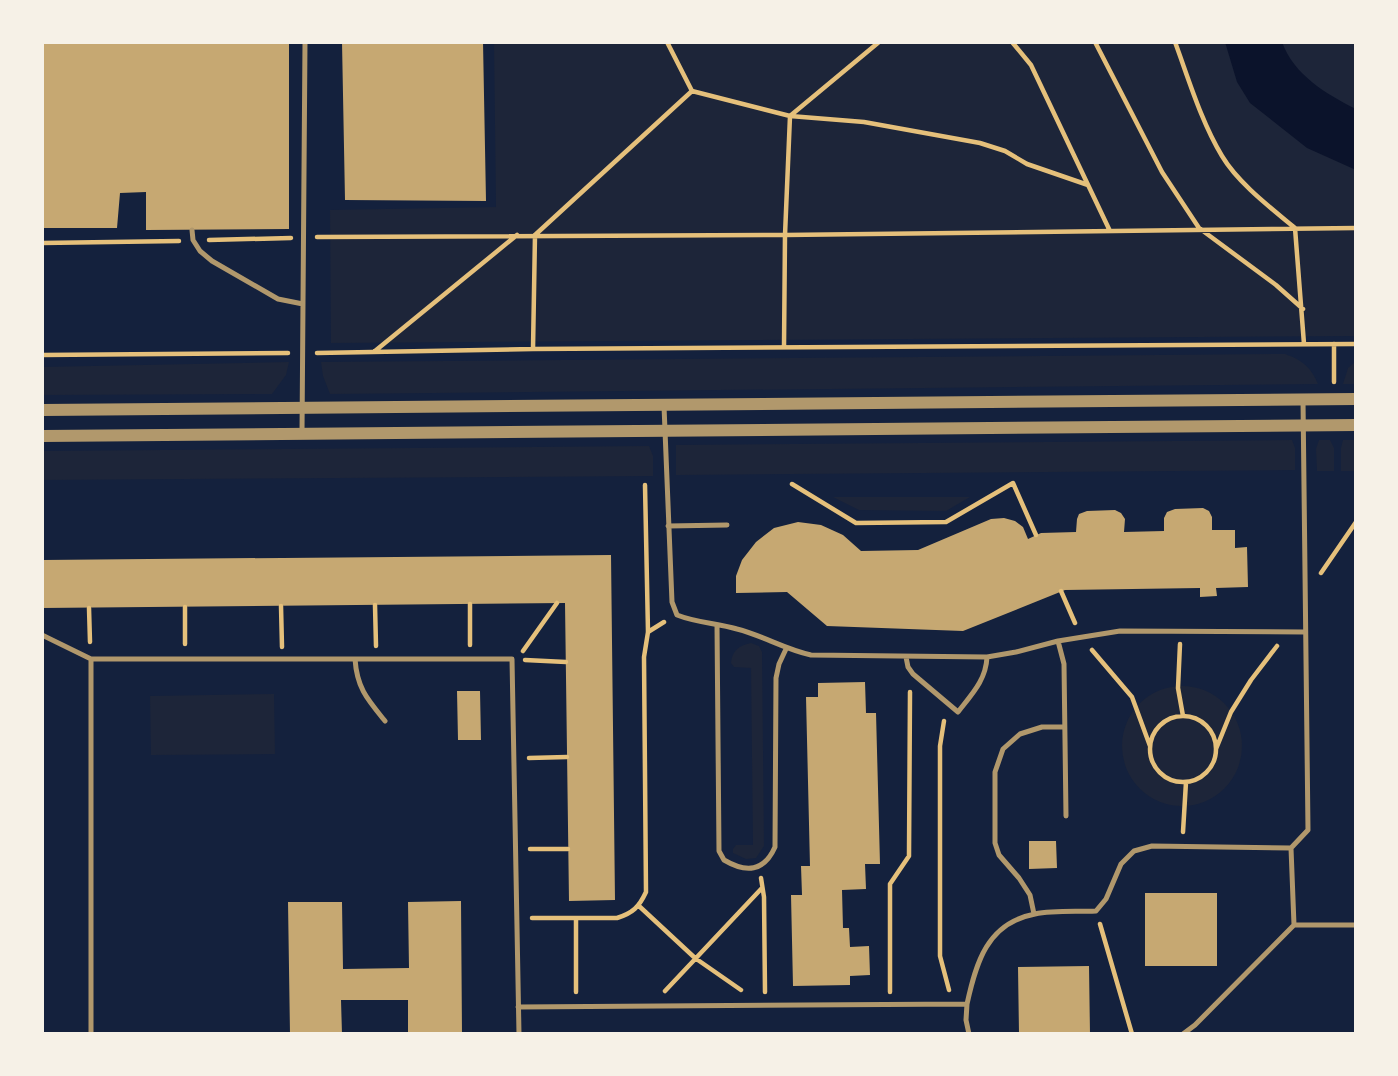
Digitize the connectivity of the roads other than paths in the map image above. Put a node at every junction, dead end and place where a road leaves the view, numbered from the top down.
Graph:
1 (305, 42) edge
2 (192, 230) dead end
3 (303, 303) junction
4 (1303, 400) junction
5 (1356, 400) edge
6 (664, 404) junction
7 (302, 408) junction
8 (42, 410) edge
9 (1356, 425) edge
10 (1304, 426) junction
11 (665, 430) junction
12 (302, 433) junction
13 (42, 436) edge
14 (727, 525) dead end
15 (668, 526) junction
16 (717, 625) junction
17 (1305, 632) junction
18 (42, 635) edge
19 (1058, 641) junction
20 (786, 649) junction
21 (906, 657) junction
22 (987, 657) junction
23 (91, 659) junction
24 (355, 659) junction
25 (385, 721) dead end
26 (1064, 727) junction
27 (1066, 816) dead end
28 (1291, 848) junction
29 (1034, 914) junction
30 (1294, 925) junction
31 (1356, 925) edge
32 (967, 1004) junction
33 (518, 1007) junction
34 (91, 1034) edge
35 (519, 1034) edge
36 (969, 1034) edge
37 (1182, 1034) edge

1 - 3 lane
2 - 3 lane
3 - 7 lane
4 - 5 street
4 - 6 street
4 - 10 lane
6 - 7 street
6 - 11 lane
7 - 8 street
7 - 12 lane
9 - 10 street
10 - 11 street
10 - 17 lane
11 - 12 street
11 - 15 lane
12 - 13 street
14 - 15 lane
15 - 16 lane
16 - 20 lane
16 - 20 lane
17 - 19 lane
17 - 28 lane
18 - 23 lane
19 - 22 lane
19 - 26 lane
20 - 21 lane
21 - 22 lane
21 - 22 lane
23 - 24 lane
23 - 34 lane
24 - 25 lane
24 - 33 lane
26 - 27 lane
26 - 29 lane
28 - 29 lane
28 - 30 lane
29 - 32 lane
30 - 31 lane
30 - 37 lane
32 - 33 lane
32 - 36 lane
33 - 35 lane

